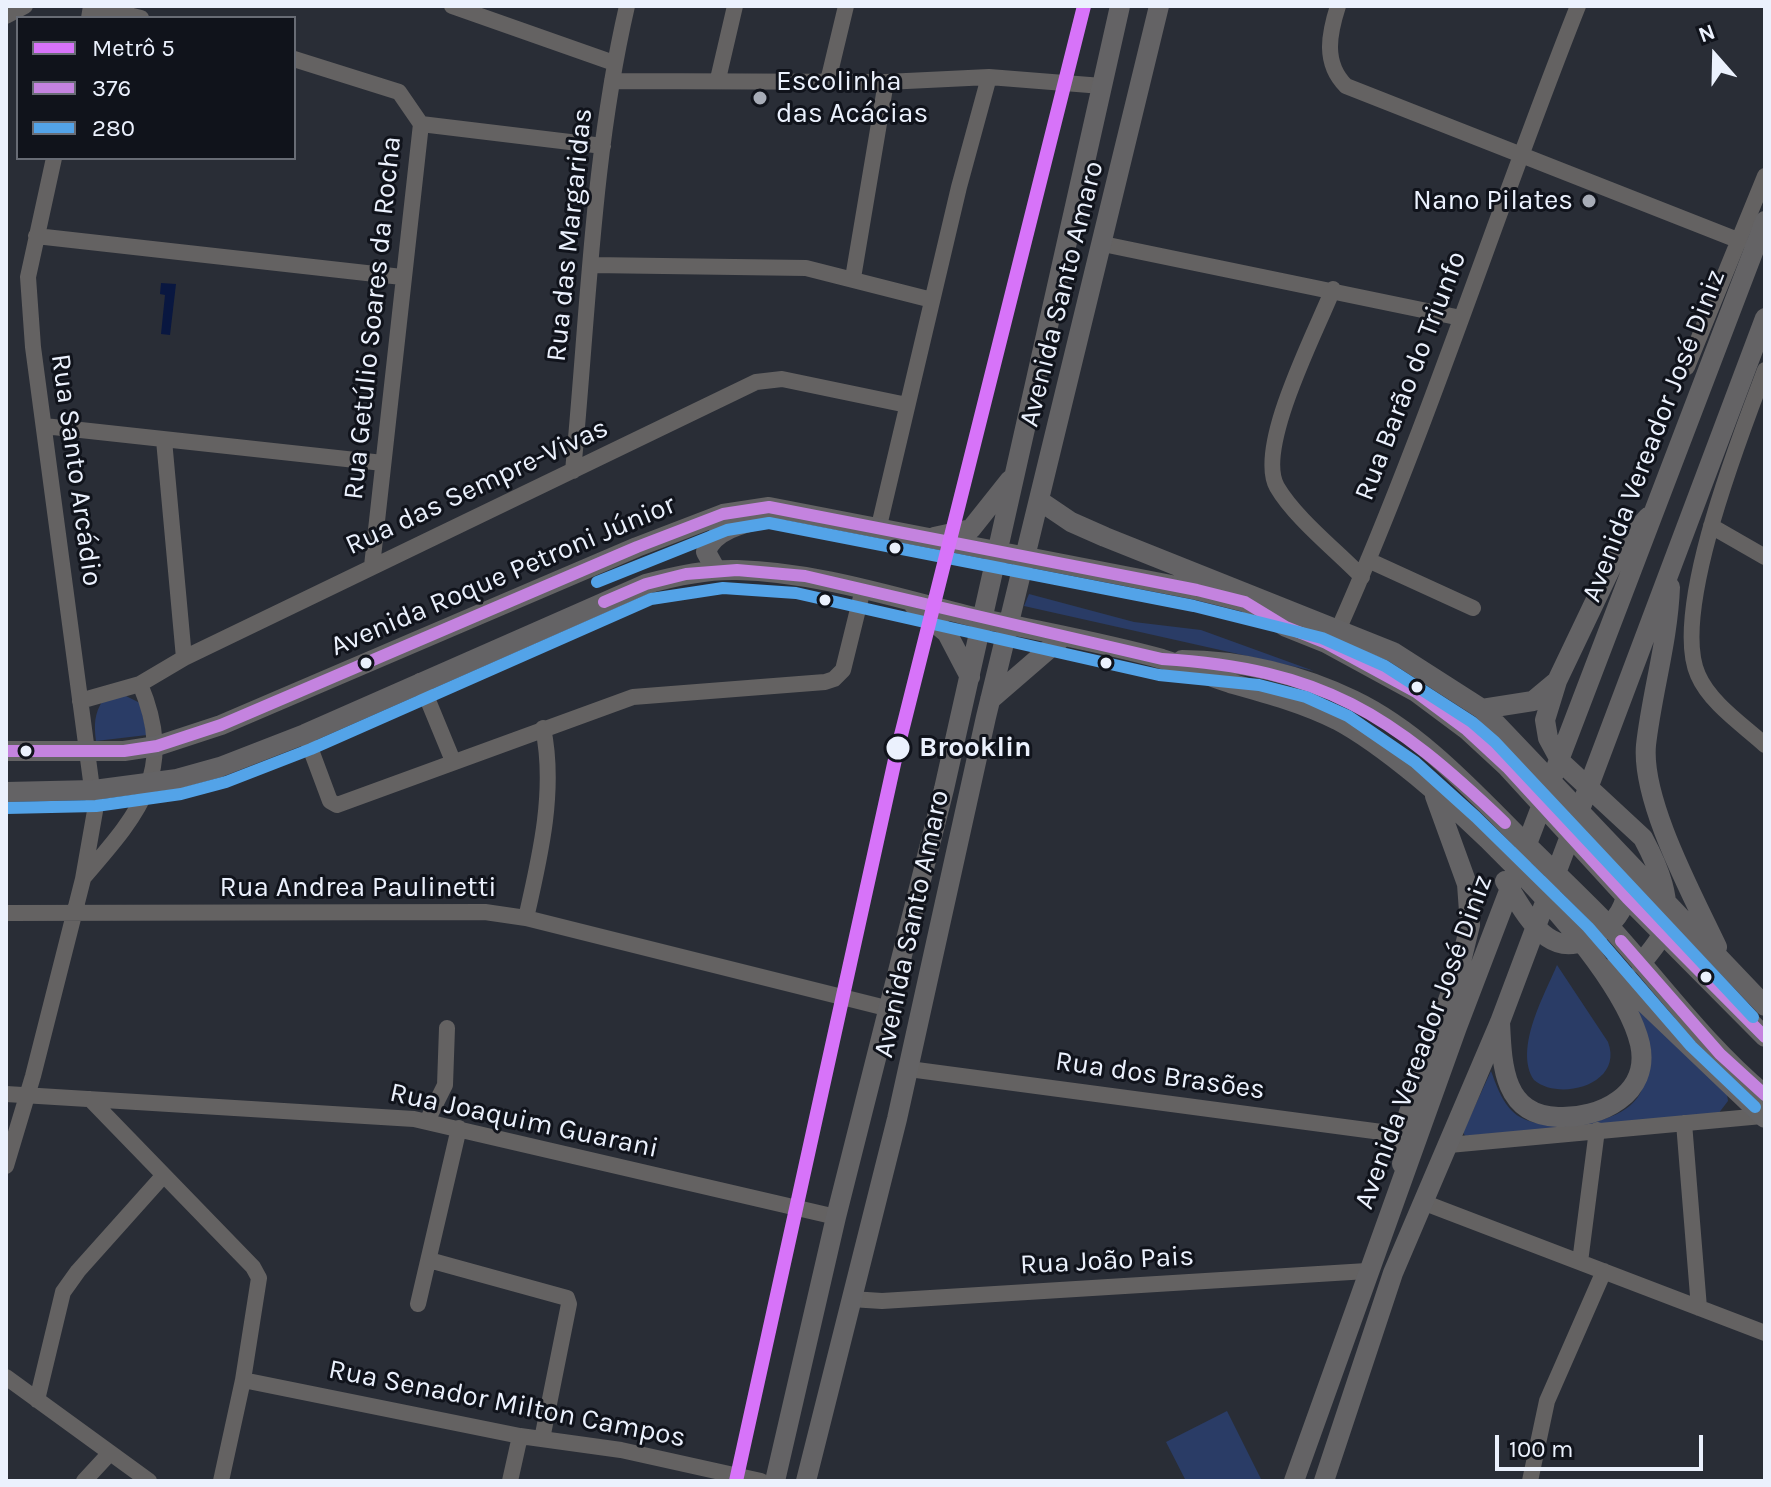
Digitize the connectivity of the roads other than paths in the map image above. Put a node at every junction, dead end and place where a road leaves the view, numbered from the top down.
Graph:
1 (25, 6) edge
2 (91, 6) edge
3 (452, 6) edge
4 (627, 6) edge
5 (735, 6) edge
6 (846, 6) edge
7 (1120, 6) edge
8 (1159, 6) edge
9 (1338, 6) edge
10 (1578, 6) edge
11 (6, 16) edge
12 (133, 16) edge
13 (296, 60) edge
14 (614, 63) junction
15 (989, 77) junction
16 (718, 79) junction
17 (612, 81) junction
18 (828, 81) junction
19 (886, 82) junction
20 (1102, 86) junction
21 (421, 124) junction
22 (603, 146) junction
23 (1519, 154) junction
24 (54, 160) edge
25 (1765, 176) edge
26 (1765, 221) edge
27 (36, 236) junction
28 (1740, 241) junction
29 (1103, 244) junction
30 (592, 265) junction
31 (402, 277) junction
32 (853, 278) junction
33 (1333, 289) junction
34 (932, 300) junction
35 (1461, 318) junction
36 (1765, 318) edge
37 (1687, 367) dead end
38 (1765, 370) edge
39 (907, 405) junction
40 (44, 426) junction
41 (164, 440) junction
42 (383, 463) junction
43 (1017, 470) junction
44 (573, 471) junction
45 (1040, 501) junction
46 (1656, 508) junction
47 (792, 511) junction
48 (879, 526) junction
49 (1711, 526) junction
50 (927, 538) junction
51 (1133, 548) junction
52 (996, 553) junction
53 (1765, 557) edge
54 (1026, 558) junction
55 (1368, 560) junction
56 (372, 566) junction
57 (716, 570) junction
58 (1670, 574) junction
59 (1362, 577) junction
60 (863, 589) junction
61 (1197, 590) junction
62 (908, 601) junction
63 (1245, 602) junction
64 (1473, 608) dead end
65 (983, 619) junction
66 (1010, 624) junction
67 (1333, 625) junction
68 (1064, 636) junction
69 (184, 658) junction
70 (1162, 659) junction
71 (970, 677) junction
72 (420, 681) junction
73 (1557, 681) junction
74 (140, 684) junction
75 (990, 700) junction
76 (80, 701) junction
77 (1482, 709) junction
78 (543, 728) junction
79 (305, 734) junction
80 (1765, 745) edge
81 (157, 746) junction
82 (6, 751) edge
83 (86, 753) junction
84 (453, 761) junction
85 (149, 783) junction
86 (94, 790) junction
87 (6, 792) edge
88 (1434, 792) junction
89 (1619, 850) junction
90 (83, 879) junction
91 (1627, 898) junction
92 (1667, 902) junction
93 (6, 913) edge
94 (72, 913) junction
95 (526, 918) junction
96 (1609, 926) junction
97 (1663, 933) junction
98 (1591, 952) junction
99 (1641, 964) junction
100 (1726, 965) junction
101 (1765, 1006) edge
102 (890, 1009) junction
103 (1500, 1022) junction
104 (447, 1028) dead end
105 (1765, 1037) edge
106 (909, 1069) junction
107 (6, 1094) edge
108 (26, 1095) junction
109 (1765, 1095) edge
110 (90, 1099) junction
111 (1764, 1117) edge
112 (427, 1121) junction
113 (1684, 1123) junction
114 (459, 1128) junction
115 (1597, 1130) junction
116 (1404, 1135) junction
117 (1449, 1145) junction
118 (6, 1166) edge
119 (163, 1176) junction
120 (1400, 1193) junction
121 (1425, 1203) junction
122 (836, 1217) junction
123 (429, 1260) junction
124 (1580, 1262) junction
125 (1367, 1271) junction
126 (1604, 1271) junction
127 (851, 1299) junction
128 (418, 1304) dead end
129 (1699, 1308) junction
130 (1765, 1333) edge
131 (6, 1377) edge
132 (243, 1380) junction
133 (37, 1400) junction
134 (520, 1436) junction
135 (542, 1439) junction
136 (109, 1454) junction
137 (84, 1481) edge
138 (149, 1481) edge
139 (221, 1481) edge
140 (510, 1481) edge
141 (761, 1481) edge
142 (775, 1481) edge
143 (806, 1481) edge
144 (1294, 1481) edge
145 (1324, 1481) edge
146 (1530, 1481) edge

1 - 11 street
2 - 12 street
3 - 14 street
4 - 14 street, Rua das Margaridas
5 - 16 street
6 - 18 street
7 - 20 main road, Avenida Santo Amaro
8 - 29 main road, Avenida Santo Amaro
9 - 23 street
10 - 23 street, Rua Barão do Triunfo
13 - 21 street
14 - 17 street, Rua das Margaridas
15 - 19 street
15 - 20 street
15 - 34 street
16 - 17 street
16 - 18 street
17 - 22 street, Rua das Margaridas
18 - 19 street
19 - 32 street
20 - 43 main road, Avenida Santo Amaro
21 - 22 street
21 - 31 street, Rua Getúlio Soares da Rocha
22 - 30 street, Rua das Margaridas
23 - 28 street
23 - 35 street, Rua Barão do Triunfo
24 - 27 street, Rua Santo Arcádio
25 - 28 street, Avenida Vereador José Diniz
26 - 46 main road, Avenida Vereador José Diniz
27 - 31 street
27 - 40 street, Rua Santo Arcádio
28 - 37 street, Avenida Vereador José Diniz
29 - 33 street
29 - 45 main road, Avenida Santo Amaro
30 - 32 street
30 - 44 street, Rua das Margaridas
31 - 42 street, Rua Getúlio Soares da Rocha
32 - 34 street
33 - 35 street
33 - 59 street
34 - 39 street
35 - 55 street, Rua Barão do Triunfo
36 - 58 main road
38 - 49 street
39 - 44 street, Rua das Sempre-Vivas
39 - 48 street
40 - 41 street
40 - 76 street, Rua Santo Arcádio
41 - 42 street
41 - 69 street
42 - 56 street, Rua Getúlio Soares da Rocha
43 - 50 main road
43 - 52 main road, Avenida Santo Amaro
44 - 56 street, Rua das Sempre-Vivas
45 - 51 main road
45 - 54 main road, Avenida Santo Amaro
46 - 73 main road
46 - 120 main road, Avenida Vereador José Diniz
47 - 48 main road, Avenida Roque Petroni Júnior
47 - 57 main road
47 - 81 main road, Avenida Roque Petroni Júnior
48 - 50 main road, Avenida Roque Petroni Júnior
49 - 53 street
49 - 80 street
50 - 52 main road, Avenida Roque Petroni Júnior
51 - 61 main road
51 - 67 main road
52 - 54 main road, Avenida Roque Petroni Júnior
52 - 65 main road, Avenida Santo Amaro
54 - 61 main road, Avenida Roque Petroni Júnior
54 - 66 main road, Avenida Santo Amaro
55 - 59 street, Rua Barão do Triunfo
55 - 64 street
56 - 69 street, Rua das Sempre-Vivas
57 - 60 main road
57 - 72 main road
58 - 100 main road
58 - 103 main road
59 - 67 street, Rua Barão do Triunfo
60 - 62 main road
60 - 78 street
61 - 63 main road, Avenida Roque Petroni Júnior
62 - 65 main road
62 - 71 main road
63 - 67 main road, Avenida Roque Petroni Júnior
63 - 91 main road
65 - 66 main road
65 - 71 main road, Avenida Santo Amaro
66 - 68 main road
66 - 75 main road, Avenida Santo Amaro
67 - 77 main road
68 - 70 main road
68 - 75 main road
69 - 74 street, Rua das Sempre-Vivas
70 - 88 main road
70 - 96 main road
71 - 102 main road, Avenida Santo Amaro
72 - 79 main road
72 - 84 street
73 - 77 main road
73 - 92 main road
74 - 76 street, Rua das Sempre-Vivas
74 - 81 street
75 - 106 main road, Avenida Santo Amaro
76 - 83 street, Rua Santo Arcádio
77 - 89 main road
78 - 84 street
78 - 95 street
79 - 84 street
79 - 85 main road
81 - 83 main road, Avenida Roque Petroni Júnior
81 - 85 street
82 - 83 main road, Avenida Roque Petroni Júnior
83 - 86 street, Rua Santo Arcádio
85 - 86 main road
85 - 90 street
86 - 87 main road
86 - 90 street, Rua Santo Arcádio
88 - 98 main road
88 - 116 main road
89 - 91 main road
89 - 92 main road
90 - 94 street
91 - 96 main road
91 - 97 main road
92 - 97 main road
92 - 100 main road
93 - 94 street, Rua Andrea Paulinetti
94 - 95 street, Rua Andrea Paulinetti
94 - 108 street
95 - 102 street, Rua Andrea Paulinetti
96 - 98 main road
96 - 99 main road
97 - 99 main road
97 - 105 main road
98 - 103 main road
98 - 111 main road
99 - 109 main road
100 - 101 main road
102 - 122 main road, Avenida Santo Amaro
103 - 117 main road, Avenida Vereador José Diniz
104 - 112 street
106 - 116 street, Rua dos Brasões
106 - 127 main road, Avenida Santo Amaro
107 - 108 street, Rua Joaquim Guarani
108 - 110 street, Rua Joaquim Guarani
108 - 118 street
110 - 112 street, Rua Joaquim Guarani
110 - 119 street
111 - 113 street
112 - 114 street, Rua Joaquim Guarani
113 - 115 street
113 - 129 street
114 - 122 street, Rua Joaquim Guarani
114 - 123 street
115 - 117 street
115 - 124 street
116 - 120 main road
117 - 121 main road, Avenida Vereador José Diniz
119 - 132 street
119 - 133 street
120 - 125 main road, Avenida Vereador José Diniz
121 - 124 street
121 - 145 main road, Avenida Vereador José Diniz
122 - 142 main road, Avenida Santo Amaro
123 - 128 street
123 - 135 street
124 - 126 street
125 - 127 street, Rua João Pais
125 - 144 main road, Avenida Vereador José Diniz
126 - 129 street
126 - 146 street
127 - 143 main road, Avenida Santo Amaro
129 - 130 street
131 - 133 street
132 - 134 street, Rua Senador Milton Campos
132 - 139 street
133 - 136 street
134 - 135 street, Rua Senador Milton Campos
134 - 140 street
135 - 141 street, Rua Senador Milton Campos
136 - 137 street
136 - 138 street

